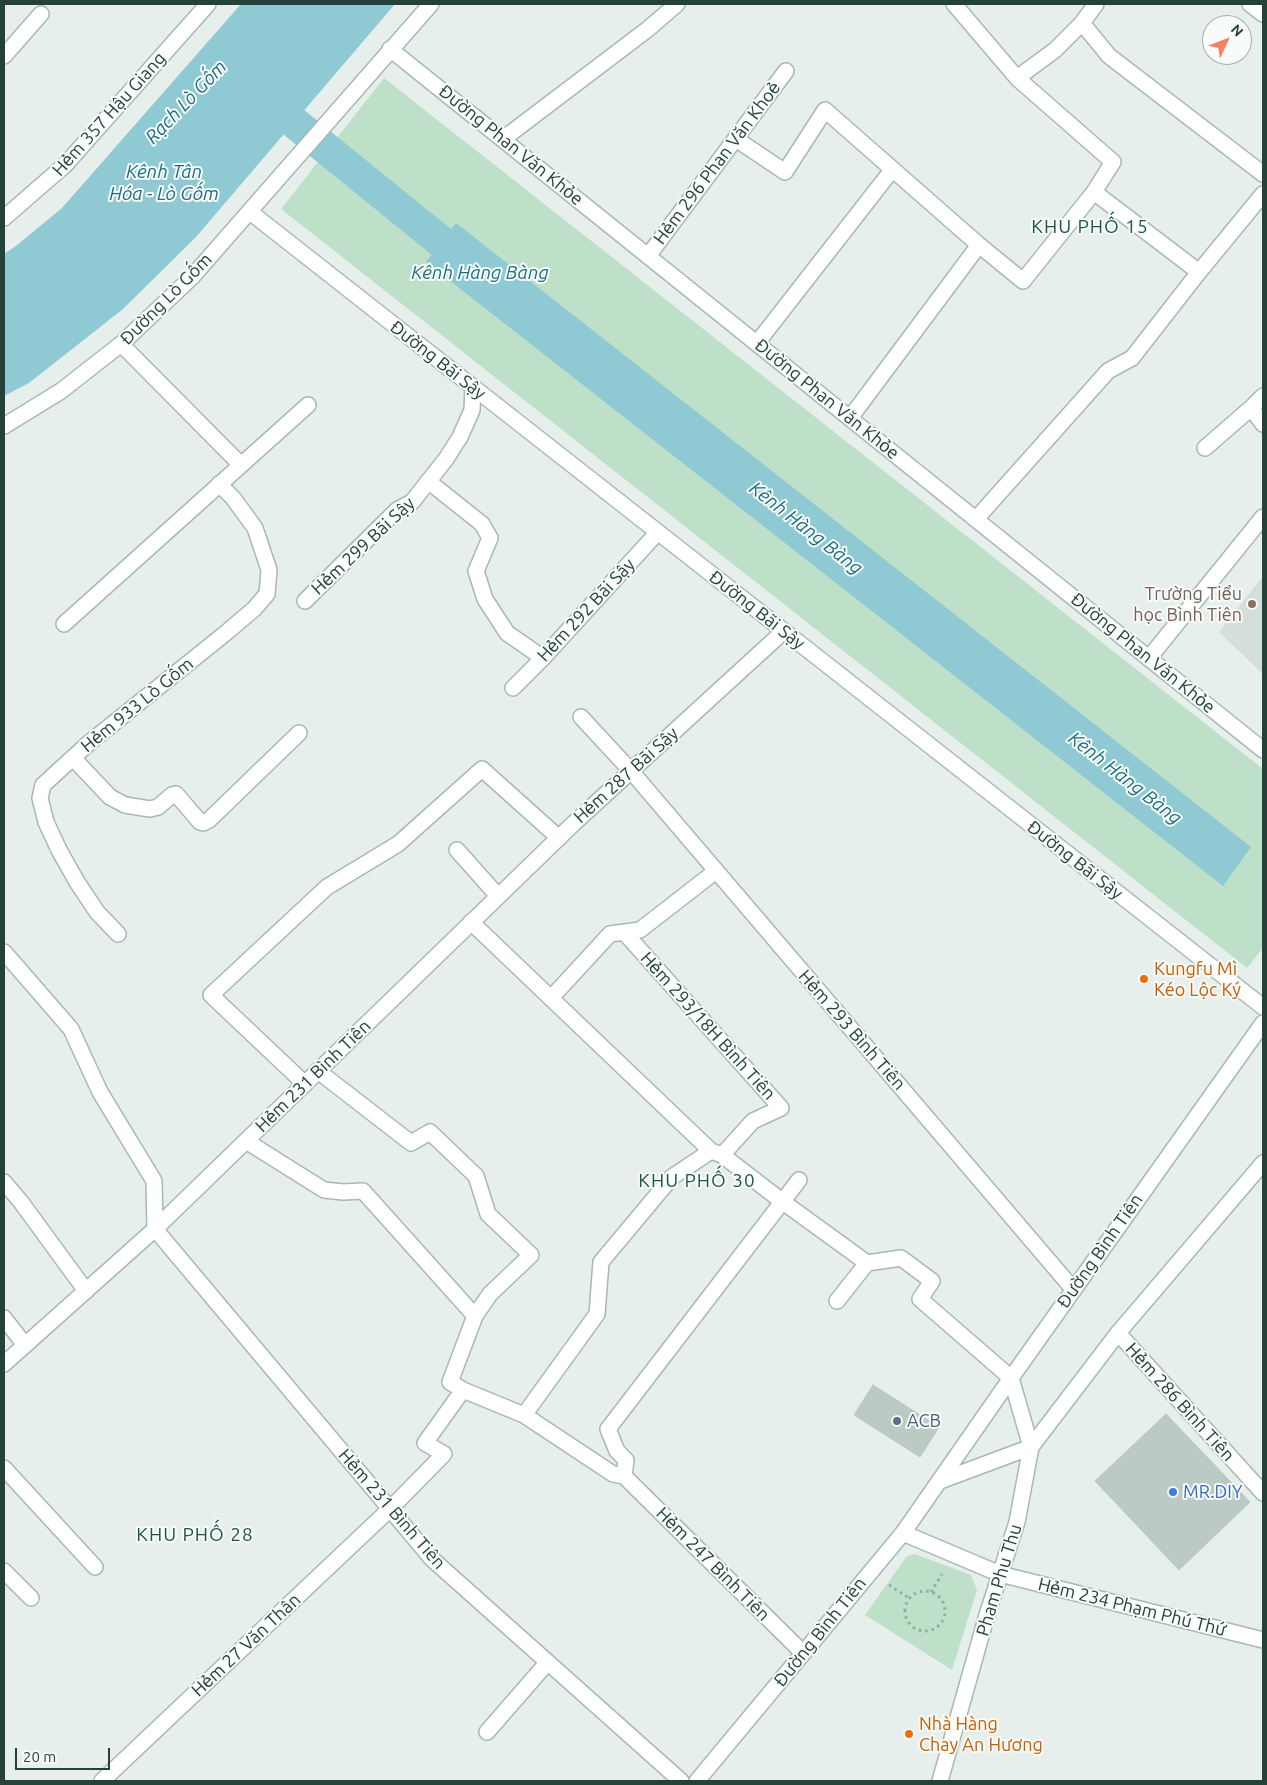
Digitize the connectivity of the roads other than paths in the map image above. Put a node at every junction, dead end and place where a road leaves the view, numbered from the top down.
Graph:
1 (208, 4) edge
2 (431, 4) edge
3 (677, 4) edge
4 (954, 4) edge
5 (1096, 4) edge
6 (1250, 4) edge
7 (41, 14) dead end
8 (1263, 14) edge
9 (1082, 22) junction
10 (390, 49) junction
11 (4, 56) edge
12 (786, 70) dead end
13 (1017, 78) junction
14 (503, 139) junction
15 (736, 139) junction
16 (892, 170) junction
17 (1263, 174) edge
18 (1094, 192) junction
19 (1263, 194) edge
20 (250, 212) junction
21 (4, 218) edge
22 (979, 245) junction
23 (648, 256) junction
24 (1199, 272) junction
25 (757, 343) junction
26 (121, 344) junction
27 (473, 387) junction
28 (1263, 396) edge
29 (308, 404) dead end
30 (1250, 408) junction
31 (850, 418) junction
32 (1263, 424) edge
33 (4, 426) edge
34 (1206, 448) dead end
35 (241, 466) junction
36 (428, 481) junction
37 (219, 484) junction
38 (1263, 517) edge
39 (976, 519) junction
40 (658, 532) junction
41 (305, 601) dead end
42 (64, 624) dead end
43 (784, 631) junction
44 (543, 658) junction
45 (1149, 658) junction
46 (513, 688) dead end
47 (581, 717) dead end
48 (299, 733) dead end
49 (1263, 750) edge
50 (73, 758) junction
51 (631, 771) junction
52 (559, 838) junction
53 (457, 850) dead end
54 (716, 871) junction
55 (498, 896) junction
56 (471, 922) junction
57 (624, 932) junction
58 (118, 934) dead end
59 (4, 952) edge
60 (551, 998) junction
61 (1263, 1007) edge
62 (1263, 1023) edge
63 (318, 1071) junction
64 (305, 1084) junction
65 (246, 1141) junction
66 (716, 1153) junction
67 (1263, 1163) edge
68 (798, 1180) dead end
69 (4, 1182) edge
70 (783, 1202) junction
71 (155, 1228) junction
72 (867, 1263) junction
73 (1073, 1288) junction
74 (86, 1291) junction
75 (837, 1301) dead end
76 (475, 1316) junction
77 (4, 1318) edge
78 (1118, 1333) junction
79 (25, 1345) junction
80 (4, 1364) edge
81 (1011, 1378) junction
82 (462, 1390) junction
83 (524, 1415) junction
84 (1031, 1447) junction
85 (4, 1468) edge
86 (624, 1476) junction
87 (940, 1481) junction
88 (1263, 1493) edge
89 (390, 1509) junction
90 (903, 1533) junction
91 (95, 1567) dead end
92 (4, 1571) edge
93 (1000, 1574) junction
94 (31, 1598) dead end
95 (1263, 1640) edge
96 (803, 1653) junction
97 (548, 1663) junction
98 (487, 1732) dead end
99 (102, 1781) edge
100 (681, 1781) edge
101 (697, 1781) edge
102 (940, 1781) edge

1 - 21 street, Hẻm 357 Hậu Giang
2 - 10 street, Đường Lò Gốm
3 - 14 street
4 - 13 street
5 - 9 street
6 - 8 street
7 - 11 street
9 - 13 street
9 - 17 street
10 - 14 street, Đường Phan Văn Khỏe
10 - 20 street, Đường Lò Gốm
12 - 15 street, Hẻm 296 Phan Văn Khoẻ
13 - 18 street
14 - 23 street, Đường Phan Văn Khỏe
15 - 16 street
15 - 23 street, Hẻm 296 Phan Văn Khoẻ
16 - 22 street
16 - 25 street
18 - 22 street
18 - 24 street
19 - 24 street
20 - 26 street, Đường Lò Gốm
20 - 27 street, Đường Bãi Sậy
22 - 31 street
23 - 25 street, Đường Phan Văn Khỏe
24 - 39 street
25 - 31 street, Đường Phan Văn Khỏe
26 - 33 street, Đường Lò Gốm
26 - 35 street
27 - 36 street, Hẻm 299 Bãi Sậy
27 - 40 street, Đường Bãi Sậy
28 - 30 street
29 - 35 street
30 - 32 street
30 - 34 street
31 - 39 street, Đường Phan Văn Khỏe
35 - 37 street
36 - 41 street, Hẻm 299 Bãi Sậy
36 - 44 street
37 - 42 street
37 - 50 street, Hẻm 933 Lò Gốm
38 - 45 street
39 - 45 street, Đường Phan Văn Khỏe
40 - 43 street, Đường Bãi Sậy
40 - 44 street, Hẻm 292 Bãi Sậy
43 - 51 street, Hẻm 287 Bãi Sậy
43 - 61 street, Đường Bãi Sậy
44 - 46 street, Hẻm 292 Bãi Sậy
45 - 49 street, Đường Phan Văn Khỏe
47 - 51 street, Hẻm 293 Bình Tiên
48 - 50 street
50 - 58 street, Hẻm 933 Lò Gốm
51 - 52 street, Hẻm 287 Bãi Sậy
51 - 54 street, Hẻm 293 Bình Tiên
52 - 55 street, Hẻm 287 Bãi Sậy
52 - 64 street
53 - 55 street
54 - 57 street, Hẻm 293/18H Bình Tiên
54 - 73 street, Hẻm 293 Bình Tiên
55 - 56 street, Hẻm 287 Bãi Sậy
56 - 60 street
56 - 63 street, Hẻm 231 Bình Tiên
57 - 60 street, Hẻm 293/18H Bình Tiên
57 - 66 street, Hẻm 293/18H Bình Tiên
59 - 71 street
60 - 66 street
62 - 73 street, Đường Bình Tiên
63 - 64 street, Hẻm 231 Bình Tiên
63 - 76 street
64 - 65 street, Hẻm 231 Bình Tiên
65 - 71 street, Hẻm 231 Bình Tiên
65 - 76 street
66 - 70 street
66 - 83 street
67 - 78 street
68 - 70 street
69 - 74 street
70 - 72 street
70 - 86 street
71 - 74 street, Hẻm 231 Bình Tiên
71 - 89 street, Hẻm 231 Bình Tiên
72 - 75 street
72 - 81 street
73 - 81 street, Đường Bình Tiên
74 - 79 street, Hẻm 231 Bình Tiên
76 - 82 street
77 - 79 street
78 - 84 street
78 - 88 street, Hẻm 286 Bình Tiên
79 - 80 street, Hẻm 231 Bình Tiên
81 - 84 street, Pham Phu Thu
81 - 87 street, Đường Bình Tiên
82 - 83 street, Hẻm 247 Bình Tiên
82 - 89 street, Hẻm 27 Văn Thân
83 - 86 street, Hẻm 247 Bình Tiên
84 - 87 street
84 - 93 street, Pham Phu Thu
85 - 91 street
86 - 96 street, Hẻm 247 Bình Tiên
87 - 90 street, Đường Bình Tiên
89 - 97 street, Hẻm 231 Bình Tiên
89 - 99 street, Hẻm 27 Văn Thân
90 - 93 street, Hẻm 234 Phạm Phú Thứ
90 - 96 street, Đường Bình Tiên
92 - 94 street
93 - 95 street, Hẻm 234 Phạm Phú Thứ
93 - 102 street, Pham Phu Thu
96 - 101 street, Đường Bình Tiên
97 - 98 street
97 - 100 street, Hẻm 231 Bình Tiên

